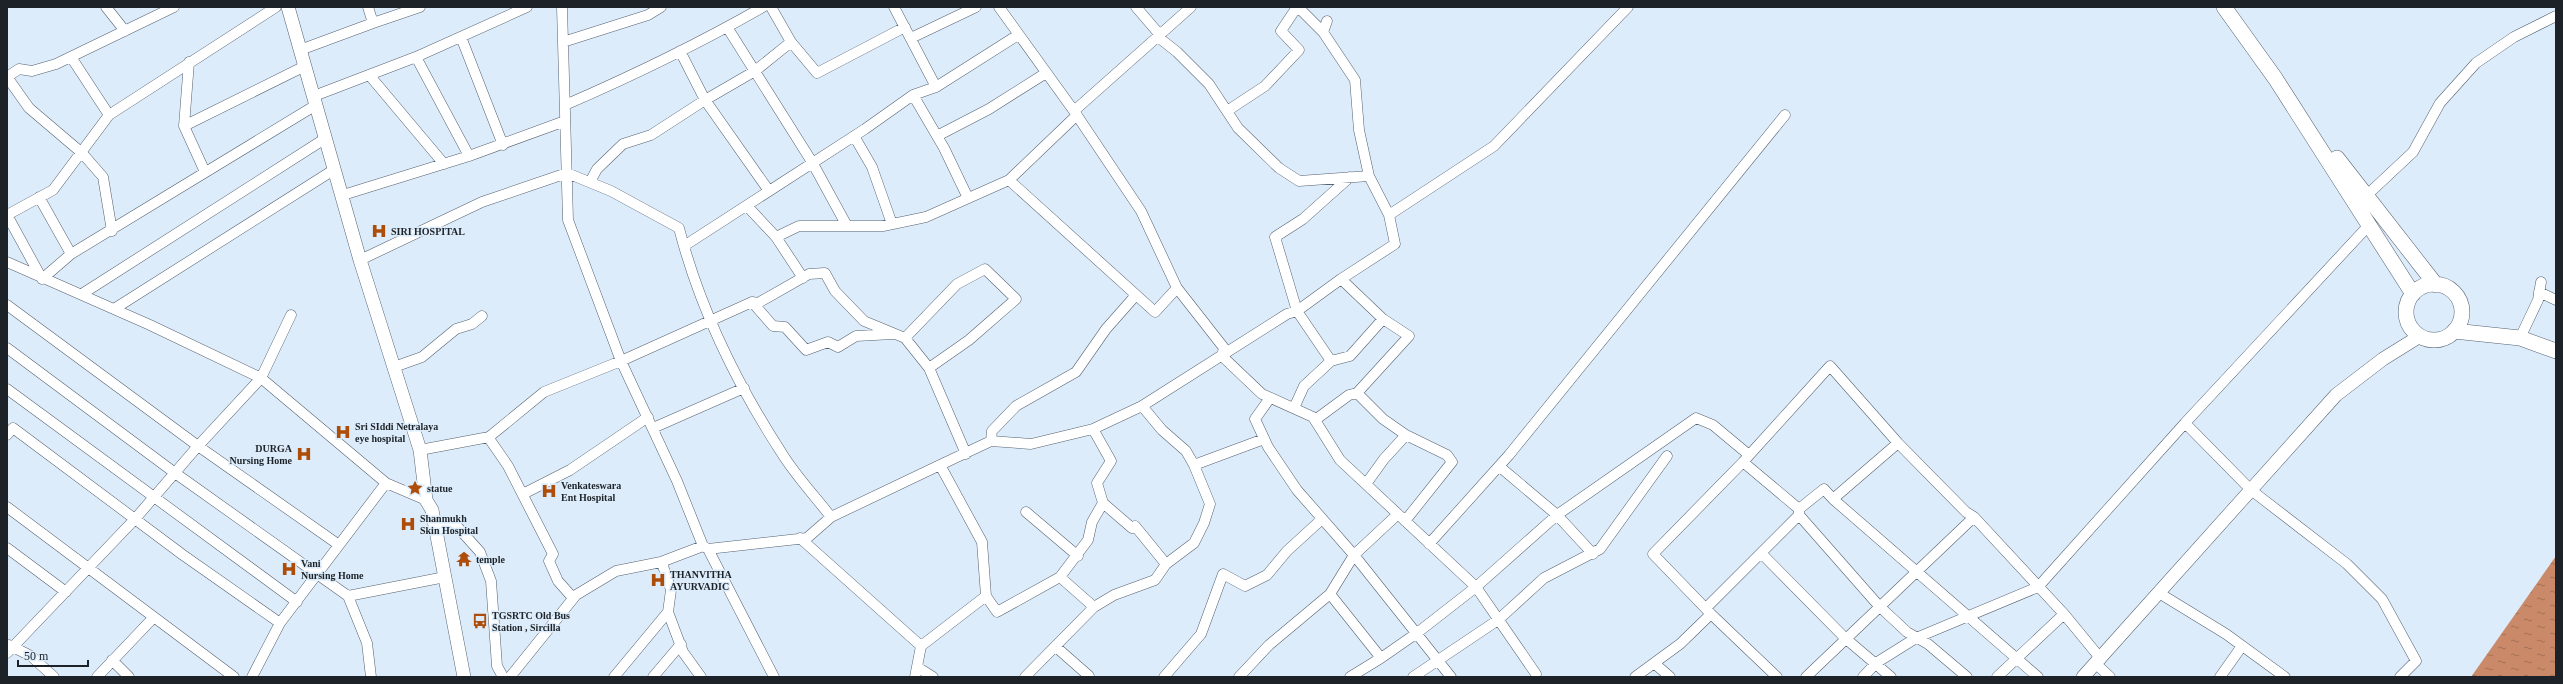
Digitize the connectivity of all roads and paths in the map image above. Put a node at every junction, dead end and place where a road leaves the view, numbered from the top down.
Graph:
1 (106, 7) edge
2 (174, 7) edge
3 (287, 7) edge
4 (368, 7) edge
5 (420, 7) edge
6 (527, 7) edge
7 (562, 7) edge
8 (661, 7) edge
9 (762, 7) edge
10 (771, 7) edge
11 (894, 7) edge
12 (976, 7) edge
13 (999, 7) edge
14 (1136, 7) edge
15 (1191, 7) edge
16 (1297, 7) edge
17 (1628, 7) edge
18 (2224, 7) edge
19 (2556, 16) edge
20 (1326, 21) dead end
21 (373, 24) junction
22 (727, 27) junction
23 (905, 27) junction
24 (125, 31) junction
25 (1323, 32) junction
26 (1018, 35) junction
27 (1159, 36) junction
28 (462, 37) junction
29 (911, 38) junction
30 (563, 42) junction
31 (791, 42) junction
32 (300, 50) junction
33 (680, 51) junction
34 (71, 57) junction
35 (416, 57) junction
36 (189, 62) junction
37 (305, 66) junction
38 (755, 71) junction
39 (1046, 73) junction
40 (370, 76) junction
41 (7, 77) edge
42 (2275, 78) junction
43 (936, 87) junction
44 (912, 95) junction
45 (705, 100) junction
46 (315, 101) junction
47 (565, 105) junction
48 (1227, 111) junction
49 (1076, 113) junction
50 (1785, 115) dead end
51 (109, 116) junction
52 (565, 121) junction
53 (184, 126) junction
54 (854, 136) junction
55 (937, 136) junction
56 (326, 138) junction
57 (502, 145) junction
58 (82, 153) junction
59 (469, 156) junction
60 (812, 162) junction
61 (444, 164) junction
62 (335, 169) junction
63 (205, 172) junction
64 (567, 174) junction
65 (1369, 176) junction
66 (1350, 177) junction
67 (1009, 180) junction
68 (590, 182) junction
69 (769, 191) junction
70 (343, 195) junction
71 (2366, 196) junction
72 (39, 197) junction
73 (968, 198) junction
74 (747, 206) junction
75 (1389, 214) junction
76 (7, 215) edge
77 (892, 224) junction
78 (2370, 224) junction
79 (847, 226) junction
80 (112, 231) junction
81 (776, 237) junction
82 (684, 246) junction
83 (71, 254) junction
84 (360, 260) junction
85 (7, 262) edge
86 (803, 278) junction
87 (42, 279) junction
88 (1341, 279) junction
89 (2436, 285) junction
90 (1177, 288) junction
91 (82, 294) junction
92 (2413, 294) junction
93 (1136, 295) junction
94 (2556, 300) edge
95 (752, 302) junction
96 (7, 304) edge
97 (114, 309) junction
98 (1297, 311) junction
99 (291, 315) dead end
100 (482, 316) dead end
101 (1383, 319) junction
102 (711, 320) junction
103 (2454, 331) junction
104 (901, 336) junction
105 (2420, 336) junction
106 (2520, 338) junction
107 (7, 348) edge
108 (2556, 351) edge
109 (1222, 356) junction
110 (621, 361) junction
111 (1331, 361) junction
112 (394, 367) junction
113 (929, 368) junction
114 (261, 378) junction
115 (744, 388) junction
116 (7, 389) edge
117 (1357, 393) junction
118 (1270, 398) junction
119 (1142, 406) junction
120 (1294, 408) junction
121 (648, 417) junction
122 (1315, 420) junction
123 (2185, 423) junction
124 (653, 428) junction
125 (1093, 429) junction
126 (8, 431) edge
127 (1406, 435) junction
128 (488, 438) junction
129 (1264, 439) junction
130 (991, 441) junction
131 (1898, 443) junction
132 (198, 446) junction
133 (420, 450) junction
134 (966, 454) junction
135 (1667, 456) dead end
136 (1746, 458) junction
137 (940, 465) junction
138 (1194, 465) junction
139 (1500, 466) junction
140 (175, 473) junction
141 (386, 483) junction
142 (1366, 484) junction
143 (2251, 490) junction
144 (523, 494) junction
145 (155, 497) junction
146 (1833, 499) junction
147 (426, 500) junction
148 (1103, 503) junction
149 (7, 507) edge
150 (1026, 512) dead end
151 (1799, 512) junction
152 (1557, 515) junction
153 (831, 517) junction
154 (1974, 517) junction
155 (1401, 518) junction
156 (135, 519) junction
157 (1322, 519) junction
158 (434, 521) junction
159 (800, 538) junction
160 (1429, 544) junction
161 (339, 545) junction
162 (705, 547) junction
163 (7, 548) edge
164 (1761, 553) junction
165 (1593, 554) junction
166 (1354, 555) junction
167 (1078, 556) junction
168 (662, 562) junction
169 (1166, 564) junction
170 (88, 568) junction
171 (1916, 572) junction
172 (316, 574) junction
173 (445, 577) junction
174 (1060, 577) junction
175 (1476, 587) junction
176 (2038, 587) junction
177 (66, 592) junction
178 (2159, 593) junction
179 (1330, 594) junction
180 (348, 596) junction
181 (986, 596) junction
182 (573, 598) junction
183 (297, 602) junction
184 (1879, 606) junction
185 (1094, 607) junction
186 (1708, 611) junction
187 (668, 612) junction
188 (2064, 614) junction
189 (1969, 615) junction
190 (154, 617) junction
191 (1498, 620) junction
192 (280, 622) junction
193 (1418, 633) junction
194 (1845, 638) junction
195 (1916, 638) junction
196 (681, 644) junction
197 (921, 646) junction
198 (2242, 646) junction
199 (1056, 647) junction
200 (9, 648) edge
201 (2017, 657) junction
202 (1381, 658) junction
203 (112, 660) junction
204 (1439, 660) junction
205 (2098, 661) junction
206 (1654, 663) junction
207 (1876, 663) junction
208 (916, 672) edge
209 (1535, 676) edge
210 (54, 677) edge
211 (98, 677) edge
212 (129, 677) edge
213 (234, 677) edge
214 (252, 677) edge
215 (371, 677) edge
216 (464, 677) edge
217 (503, 677) edge
218 (510, 677) edge
219 (614, 677) edge
220 (653, 677) edge
221 (701, 677) edge
222 (774, 677) edge
223 (933, 677) edge
224 (1024, 677) edge
225 (1088, 677) edge
226 (1164, 677) edge
227 (1239, 677) edge
228 (1350, 677) edge
229 (1413, 677) edge
230 (1451, 677) edge
231 (1635, 677) edge
232 (1670, 677) edge
233 (1777, 677) edge
234 (1806, 677) edge
235 (1863, 677) edge
236 (1891, 677) edge
237 (1967, 677) edge
238 (1997, 677) edge
239 (2038, 677) edge
240 (2083, 677) edge
241 (2110, 677) edge
242 (2220, 677) edge
243 (2285, 677) edge
244 (2400, 677) edge

1 - 24 street
2 - 24 street
3 - 32 main road
3 - 36 street
4 - 21 street
5 - 21 street
6 - 28 street
7 - 30 street
8 - 30 street
9 - 22 street
10 - 31 street
11 - 23 street
12 - 29 street
13 - 26 street
14 - 27 street
15 - 27 street
16 - 25 street
16 - 48 street
17 - 75 street
18 - 42 highway
19 - 71 street
20 - 25 street
21 - 32 street
22 - 33 street
22 - 38 street
23 - 29 street
23 - 31 street
24 - 34 street
25 - 65 street
26 - 39 street
26 - 43 street
27 - 48 street
27 - 49 street
28 - 35 street
28 - 57 street
29 - 43 street
30 - 47 street
31 - 38 street
32 - 37 main road
33 - 45 street
33 - 47 street
34 - 41 street
34 - 51 street
35 - 40 street
35 - 59 street
36 - 51 street
36 - 53 street
37 - 46 main road
37 - 53 street
38 - 45 street
38 - 60 street
39 - 49 street
39 - 55 street
40 - 46 street
40 - 61 street
41 - 58 street
42 - 71 highway
42 - 78 highway
43 - 44 street
44 - 54 street
44 - 55 street
45 - 68 street
45 - 69 street
46 - 56 main road
46 - 63 street
47 - 52 street
48 - 66 street
49 - 67 street
49 - 90 street
50 - 139 street
51 - 58 street
52 - 57 street
52 - 64 street
53 - 63 street
54 - 60 street
54 - 77 street
55 - 73 street
56 - 62 main road
56 - 91 street
57 - 59 street
58 - 72 street
58 - 80 street
59 - 61 street
60 - 69 street
60 - 79 street
61 - 70 street
62 - 70 main road
62 - 97 street
63 - 80 street
64 - 68 street
64 - 84 street
64 - 110 street
65 - 66 street
65 - 75 street
66 - 98 street
67 - 73 street
67 - 93 street
68 - 82 street
69 - 74 street
70 - 84 main road
71 - 89 highway
72 - 76 street
72 - 83 street
73 - 77 street
74 - 81 street
74 - 82 street
75 - 88 street
76 - 87 street
77 - 79 street
78 - 92 highway
78 - 123 street
79 - 81 street
80 - 83 street
81 - 86 street
82 - 102 street
83 - 87 street
84 - 112 main road
85 - 87 street
86 - 95 street
86 - 104 street
87 - 91 street
88 - 98 street
88 - 101 street
89 - 92 highway
89 - 103 highway
90 - 93 street
90 - 109 street
91 - 97 street
92 - 105 highway
93 - 130 street
94 - 106 street
95 - 102 street
95 - 104 street
96 - 132 street
97 - 114 street
98 - 109 street
98 - 111 street
99 - 114 street
100 - 112 street
101 - 111 street
101 - 117 street
102 - 110 street
102 - 115 street
103 - 105 highway
103 - 106 highway
104 - 113 street
104 - 113 street
105 - 143 main road
106 - 108 highway
107 - 140 street
109 - 118 street
109 - 119 street
110 - 121 street
110 - 128 street
111 - 120 street
112 - 133 main road
113 - 134 street
114 - 132 street
114 - 141 street
115 - 124 street
115 - 153 street
116 - 145 street
117 - 122 street
117 - 127 street
118 - 120 street
118 - 129 street
119 - 125 street
119 - 138 street
120 - 122 street
121 - 124 street
121 - 144 street
122 - 142 street
123 - 143 street
123 - 176 street
124 - 162 street
125 - 130 street
125 - 148 street
126 - 156 street
127 - 142 street
127 - 155 street
128 - 133 street
128 - 144 street
129 - 138 street
129 - 157 street
130 - 134 street
131 - 136 street
131 - 146 street
131 - 154 street
132 - 140 street
132 - 161 street
133 - 147 main road
134 - 137 street
135 - 165 street
136 - 151 street
136 - 152 street
136 - 186 street
137 - 153 street
137 - 181 street
138 - 169 street
139 - 152 street
139 - 160 street
140 - 145 street
140 - 172 street
141 - 147 street
141 - 161 street
142 - 155 street
143 - 178 main road
143 - 244 street
144 - 182 street
145 - 156 street
145 - 183 street
146 - 151 street
146 - 171 street
147 - 158 main road
148 - 167 street
148 - 169 street
149 - 170 street
150 - 167 street
151 - 164 street
151 - 184 street
152 - 165 street
152 - 175 street
153 - 159 street
154 - 171 street
154 - 176 street
155 - 160 street
155 - 166 street
156 - 170 street
156 - 192 street
157 - 166 street
157 - 226 street
158 - 173 main road
158 - 217 street
159 - 162 street
159 - 197 street
160 - 175 street
161 - 172 street
162 - 168 street
162 - 222 street
163 - 177 street
164 - 186 street
164 - 194 street
165 - 191 street
166 - 179 street
166 - 193 street
167 - 174 street
168 - 182 street
168 - 187 street
169 - 185 street
170 - 177 street
170 - 190 street
171 - 184 street
171 - 189 street
172 - 180 street
172 - 183 street
173 - 180 street
173 - 216 main road
174 - 181 street
174 - 185 street
175 - 191 street
175 - 193 street
176 - 188 street
176 - 189 street
177 - 200 street
178 - 198 street
178 - 205 main road
179 - 202 street
179 - 227 street
180 - 215 street
181 - 197 street
182 - 218 street
183 - 192 street
184 - 194 street
184 - 195 street
185 - 199 street
186 - 206 street
186 - 233 street
187 - 196 street
187 - 219 street
188 - 201 street
188 - 205 street
189 - 195 street
189 - 201 street
190 - 203 street
190 - 213 street
191 - 204 street
191 - 209 street
192 - 214 street
193 - 202 street
193 - 204 street
194 - 207 street
194 - 234 street
195 - 207 street
195 - 237 street
196 - 220 street
196 - 221 street
197 - 208 street
198 - 242 street
198 - 243 street
199 - 224 street
199 - 225 street
200 - 210 street
201 - 238 street
201 - 239 street
202 - 228 street
203 - 211 street
203 - 212 street
204 - 229 street
204 - 230 street
205 - 240 main road
205 - 241 street
206 - 231 street
206 - 232 street
207 - 235 street
207 - 236 street
208 - 223 street

